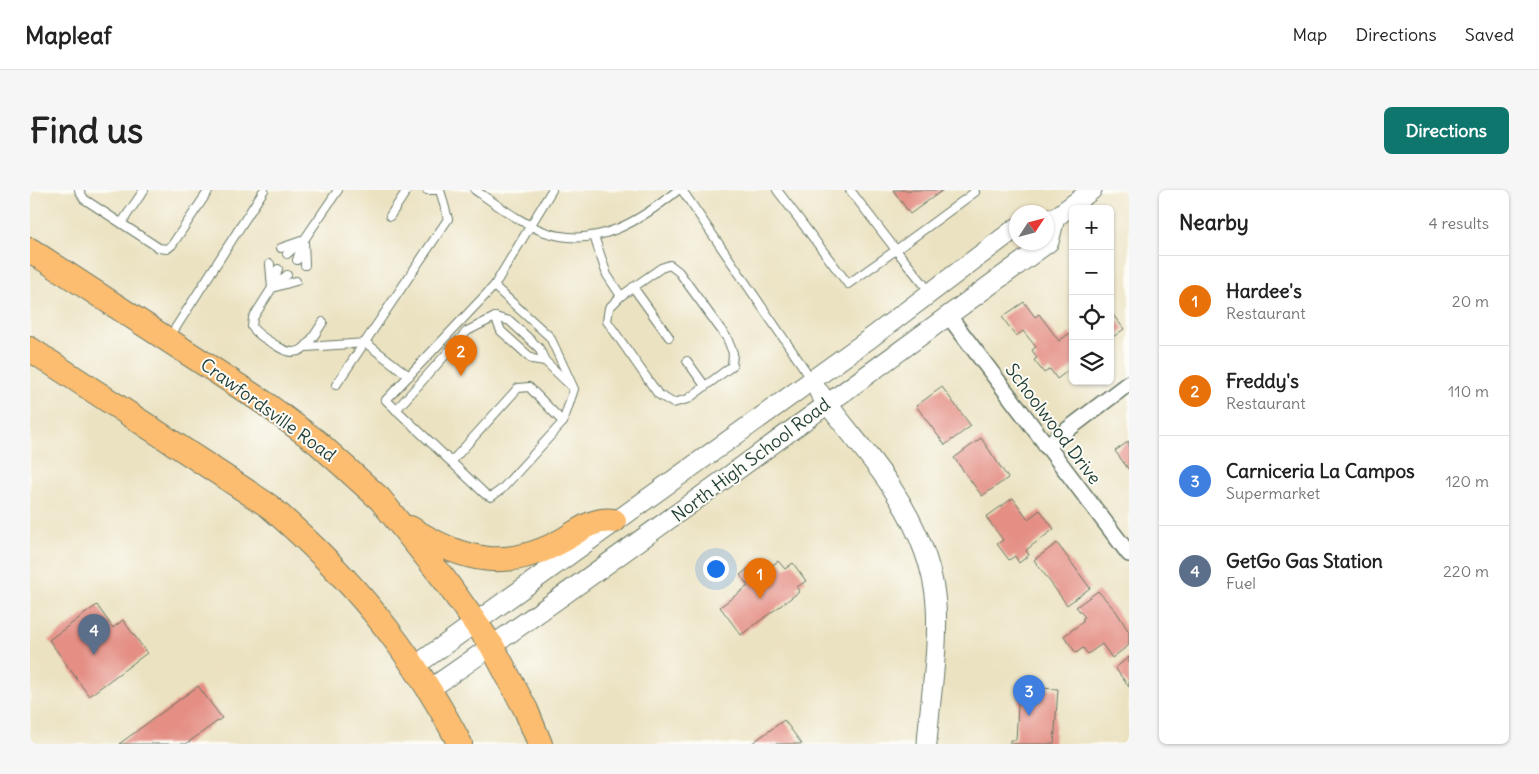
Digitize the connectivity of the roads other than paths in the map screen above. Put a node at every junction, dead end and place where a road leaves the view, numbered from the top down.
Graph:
1 (79, 190) edge
2 (144, 190) edge
3 (209, 190) edge
4 (264, 190) edge
5 (338, 190) edge
6 (407, 190) edge
7 (428, 190) edge
8 (440, 190) edge
9 (475, 190) edge
10 (552, 190) edge
11 (680, 190) edge
12 (777, 190) edge
13 (850, 190) edge
14 (974, 190) edge
15 (1092, 190) edge
16 (390, 216) dead end
17 (1054, 216) edge
18 (122, 222) junction
19 (532, 225) junction
20 (1009, 233) edge
21 (594, 236) junction
22 (304, 240) junction
23 (30, 250) edge
24 (896, 250) junction
25 (1038, 250) edge
26 (284, 251) dead end
27 (297, 260) dead end
28 (270, 264) dead end
29 (305, 265) dead end
30 (278, 269) dead end
31 (287, 275) dead end
32 (296, 281) dead end
33 (494, 286) junction
34 (272, 288) junction
35 (633, 288) junction
36 (930, 293) junction
37 (621, 296) junction
38 (948, 315) junction
39 (494, 317) junction
40 (322, 322) dead end
41 (669, 337) dead end
42 (168, 339) junction
43 (366, 342) junction
44 (306, 347) junction
45 (30, 348) edge
46 (545, 361) junction
47 (687, 361) dead end
48 (409, 376) junction
49 (812, 380) junction
50 (1129, 383) edge
51 (336, 386) dead end
52 (705, 386) junction
53 (574, 389) junction
54 (827, 402) junction
55 (396, 410) junction
56 (563, 422) junction
57 (1046, 446) junction
58 (452, 461) junction
59 (398, 521) junction
60 (614, 522) junction
61 (1129, 554) edge
62 (476, 623) junction
63 (492, 646) junction
64 (415, 666) junction
65 (430, 689) junction
66 (460, 744) edge
67 (540, 744) edge
68 (927, 744) edge

1 - 18 lane
2 - 18 lane
3 - 18 lane
4 - 42 lane
5 - 22 lane
6 - 16 lane
7 - 8 lane
8 - 43 lane
9 - 19 lane
10 - 19 lane
11 - 21 lane
11 - 49 lane
12 - 24 lane
13 - 24 lane
14 - 24 lane
15 - 17 street, North High School Road
19 - 21 lane
19 - 33 lane
20 - 36 street, North High School Road
21 - 37 lane
22 - 26 lane
22 - 27 lane
22 - 29 lane
23 - 42 main road, Crawfordsville Road
24 - 36 lane
25 - 38 street, North High School Road
28 - 34 lane
30 - 34 lane
31 - 34 lane
32 - 34 lane
33 - 48 lane
33 - 53 lane
34 - 44 lane
35 - 37 lane
35 - 41 lane
35 - 52 lane
36 - 49 street, North High School Road
37 - 52 lane
38 - 54 street, North High School Road
38 - 57 street, Schoolwood Drive
39 - 46 lane
39 - 46 lane
39 - 55 lane
40 - 44 lane
42 - 59 main road, Crawfordsville Road
43 - 44 lane
43 - 48 lane
43 - 51 lane
45 - 64 main road
46 - 53 lane
47 - 52 lane
48 - 55 lane
49 - 54 street
49 - 60 street, North High School Road
50 - 57 street
53 - 56 lane
54 - 63 street, North High School Road
54 - 68 street
55 - 58 lane
56 - 58 lane
56 - 58 lane
57 - 61 street, Schoolwood Drive
59 - 60 main road
59 - 62 main road, Crawfordsville Road
60 - 62 street, North High School Road
62 - 63 main road, Crawfordsville Road
62 - 64 street, North High School Road
63 - 65 street, North High School Road
63 - 67 main road, Crawfordsville Road
64 - 65 main road
65 - 66 main road

